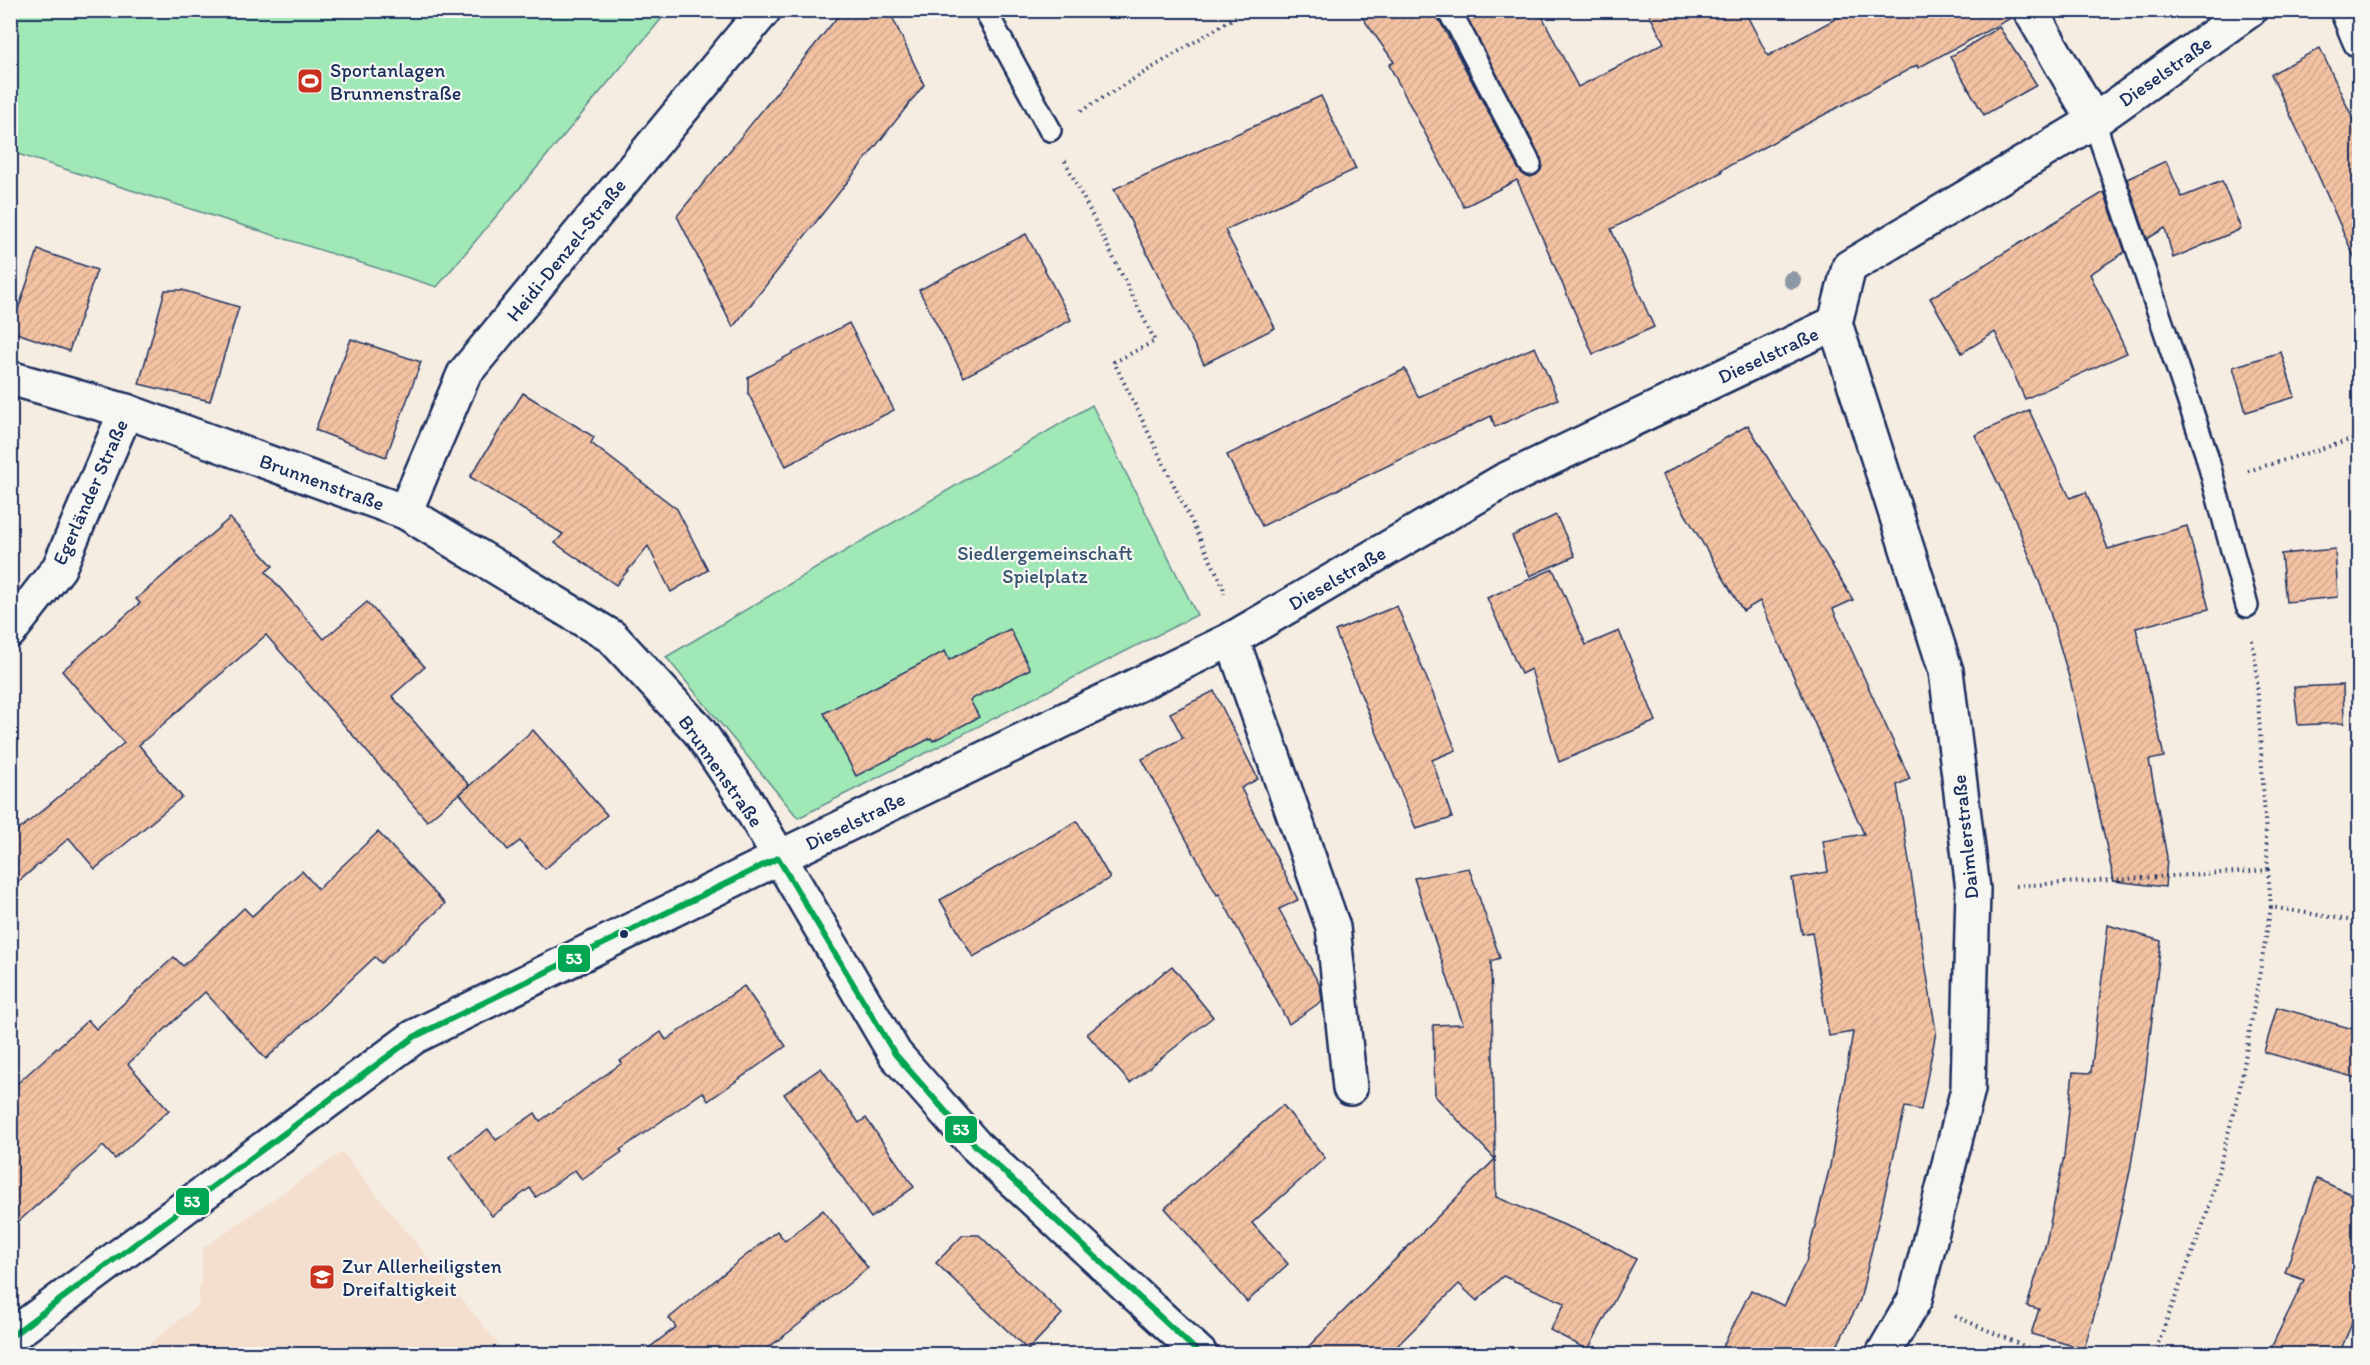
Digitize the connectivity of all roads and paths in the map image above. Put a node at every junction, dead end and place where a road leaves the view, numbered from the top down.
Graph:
1 (764, 10) edge
2 (985, 10) edge
3 (1247, 10) edge
4 (1447, 10) edge
5 (2030, 10) edge
6 (2250, 10) edge
7 (2347, 10) edge
8 (2360, 41) edge
9 (2094, 121) junction
10 (1050, 130) junction
11 (1530, 164) dead end
12 (1835, 323) junction
13 (10, 378) edge
14 (126, 411) junction
15 (2360, 437) edge
16 (2213, 481) junction
17 (405, 512) junction
18 (2247, 606) joint
19 (10, 631) edge
20 (1232, 639) junction
21 (778, 858) junction
22 (2268, 870) junction
23 (1973, 889) junction
24 (2271, 907) junction
25 (2360, 922) edge
26 (1350, 1088) dead end
27 (1915, 1299) junction
28 (10, 1337) edge
29 (1195, 1353) edge
30 (1883, 1354) edge
31 (2042, 1354) edge
32 (2154, 1354) edge

1 - 17 street, Heidi-Denzel-Straße
2 - 10 lane
3 - 10 path
4 - 11 lane
5 - 9 street
6 - 9 street, Dieselstraße
7 - 8 street
9 - 12 street, Dieselstraße
9 - 16 lane
10 - 20 path
12 - 20 street, Dieselstraße
12 - 23 street, Daimlerstraße
13 - 14 street, Brunnenstraße
14 - 17 street, Brunnenstraße
14 - 19 street, Egerländer Straße
15 - 16 path
16 - 18 lane
17 - 21 street, Brunnenstraße
18 - 22 path
20 - 21 street, Dieselstraße
20 - 26 street
21 - 28 street, Dieselstraße
21 - 29 street, Brunnenstraße
22 - 23 path
22 - 24 path
23 - 27 street, Daimlerstraße
24 - 25 path
24 - 32 path
27 - 30 street, Daimlerstraße
27 - 31 path

